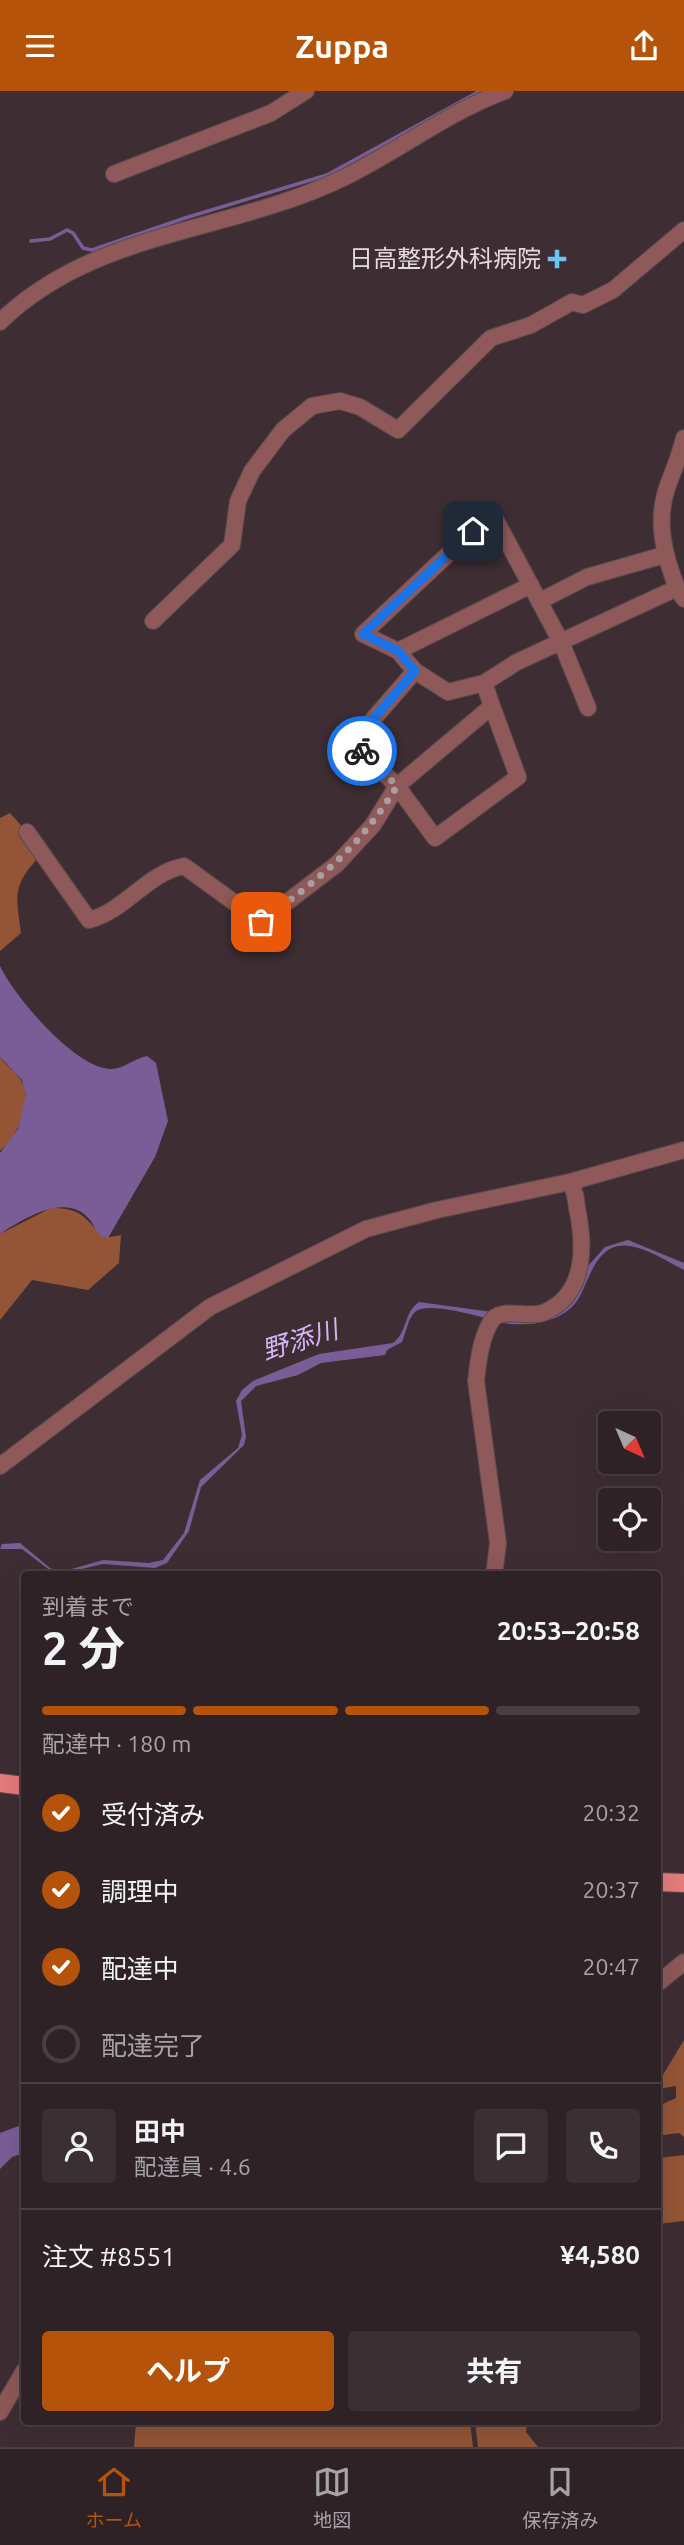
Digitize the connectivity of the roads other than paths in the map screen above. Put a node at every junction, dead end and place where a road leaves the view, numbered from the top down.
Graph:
1 (306, 91) edge
2 (505, 91) edge
3 (114, 174) dead end
4 (684, 230) edge
5 (0, 322) edge
6 (684, 437) edge
7 (664, 555) junction
8 (531, 585) junction
9 (680, 594) edge
10 (540, 601) junction
11 (153, 621) dead end
12 (561, 642) junction
13 (398, 651) junction
14 (415, 671) junction
15 (484, 683) junction
16 (492, 706) junction
17 (588, 708) dead end
18 (397, 786) junction
19 (27, 832) dead end
20 (684, 1150) edge
21 (570, 1182) junction
22 (0, 1466) edge
23 (494, 1571) edge
24 (0, 1783) edge
25 (21, 1786) edge
26 (661, 1882) edge
27 (684, 1883) edge
28 (684, 1962) edge
29 (661, 1981) edge
30 (21, 2376) edge
31 (0, 2412) edge

1 - 3 street
2 - 5 street
4 - 11 street
6 - 7 street
7 - 9 street
7 - 10 street
8 - 10 street
8 - 13 street
8 - 13 street
9 - 12 street
10 - 12 street
12 - 15 street
12 - 17 street
13 - 14 street
14 - 15 street
14 - 18 street
15 - 16 street
16 - 18 street
16 - 18 street
18 - 19 street
20 - 21 street
21 - 22 street
21 - 23 street
24 - 25 main road
26 - 27 main road
28 - 29 street
30 - 31 street

